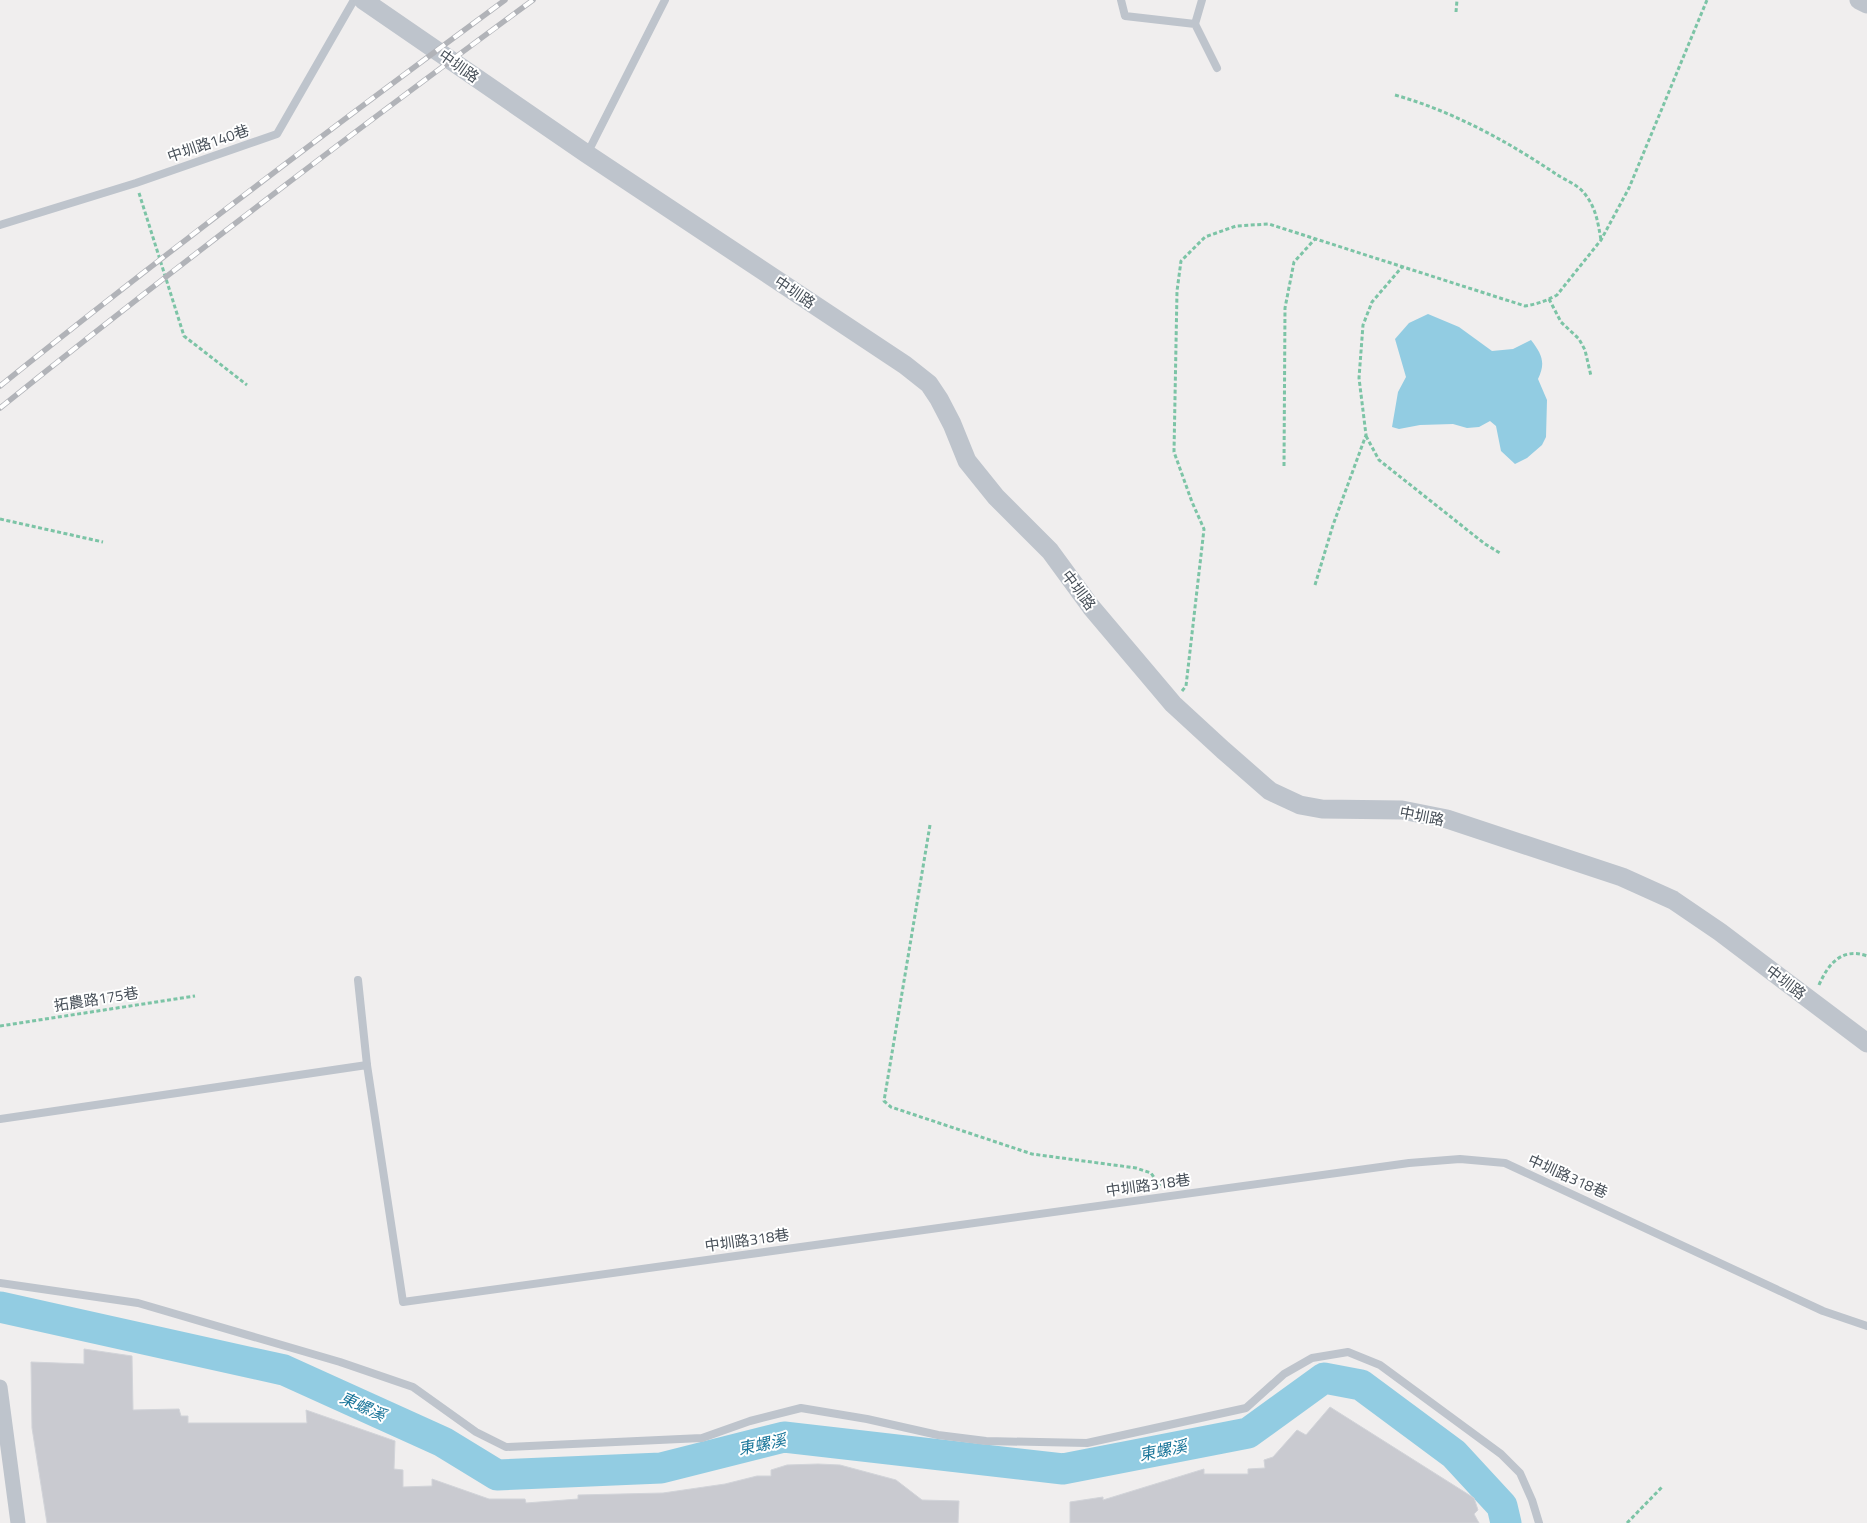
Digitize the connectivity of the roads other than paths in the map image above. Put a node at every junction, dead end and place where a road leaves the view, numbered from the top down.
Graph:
1 (354, 0) edge
2 (363, 0) edge
3 (665, 0) edge
4 (1121, 0) edge
5 (1202, 0) edge
6 (1859, 0) edge
7 (1867, 4) edge
8 (1195, 24) junction
9 (1217, 68) dead end
10 (587, 154) junction
11 (0, 225) edge
12 (358, 980) dead end
13 (1867, 1043) edge
14 (367, 1065) junction
15 (0, 1119) edge
16 (0, 1282) edge
17 (1867, 1326) edge
18 (0, 1387) edge
19 (18, 1523) edge
20 (1539, 1523) edge

1 - 11 lane, 中圳路140巷
2 - 10 street, 中圳路
3 - 10 lane
4 - 8 lane
5 - 8 lane
6 - 7 street
8 - 9 lane
10 - 13 street, 中圳路
12 - 14 lane
14 - 15 lane
14 - 17 lane, 中圳路318巷
16 - 20 lane
18 - 19 street

